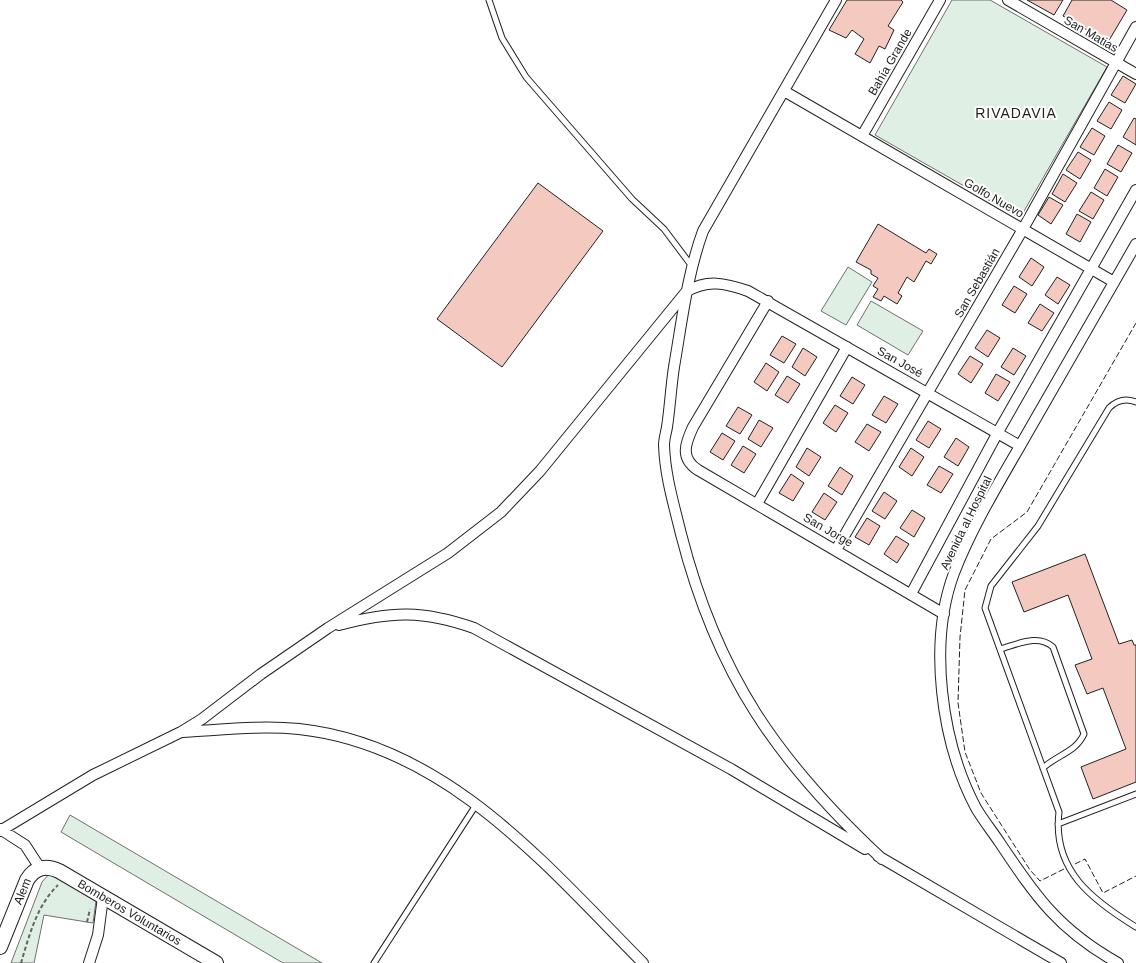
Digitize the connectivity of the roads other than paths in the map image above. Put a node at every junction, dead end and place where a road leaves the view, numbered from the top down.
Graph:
1 (489, 0) edge
2 (836, 0) edge
3 (940, 0) edge
4 (1008, 0) edge
5 (1136, 28) edge
6 (1116, 62) junction
7 (1136, 74) edge
8 (784, 91) junction
9 (862, 136) junction
10 (1136, 190) edge
11 (1022, 229) junction
12 (1136, 244) edge
13 (691, 265) junction
14 (1091, 269) junction
15 (1114, 282) junction
16 (686, 292) junction
17 (768, 301) junction
18 (847, 347) junction
19 (928, 392) junction
20 (1136, 402) edge
21 (998, 432) junction
22 (1020, 446) junction
23 (757, 504) junction
24 (836, 550) junction
25 (911, 594) junction
26 (944, 614) junction
27 (328, 628) junction
28 (1000, 649) junction
29 (180, 732) junction
30 (1043, 768) junction
31 (1136, 794) edge
32 (477, 805) junction
33 (1058, 824) junction
34 (0, 830) edge
35 (882, 859) junction
36 (40, 868) junction
37 (103, 897) junction
38 (1136, 927) edge
39 (0, 947) edge
40 (197, 958) edge
41 (89, 963) edge
42 (216, 963) edge
43 (374, 963) edge
44 (643, 963) edge
45 (1061, 963) edge
46 (1118, 963) edge

1 - 13 lane
2 - 8 street
3 - 9 street, Bahía Grande
4 - 6 street, San Matias
5 - 6 street, San Sebastián
6 - 7 street, San Matias
6 - 11 street, San Sebastián
8 - 9 street, Golfo Nuevo
8 - 13 street
9 - 11 street, Golfo Nuevo
10 - 14 street
11 - 14 street, Golfo Nuevo
11 - 19 street, San Sebastián
12 - 15 street, Avenida al Hospital
13 - 16 street
14 - 15 street, Golfo Nuevo
14 - 21 street
15 - 22 street, Avenida al Hospital
16 - 17 street, San José
16 - 27 street
16 - 35 street
17 - 18 street, San José
17 - 23 street, San Jorge
18 - 19 street, San José
18 - 23 street
19 - 21 street, San José
19 - 24 street, San Sebastián
20 - 28 lane
21 - 22 street, San José
21 - 25 street
22 - 26 street, Avenida al Hospital
23 - 24 street, San Jorge
24 - 25 street, San Jorge
25 - 26 street, San Jorge
26 - 46 street, Avenida al Hospital
27 - 29 street
27 - 35 street
28 - 30 lane
28 - 30 lane
29 - 32 street
29 - 34 street
30 - 33 lane
31 - 33 lane
32 - 43 lane
32 - 44 street
33 - 38 lane
34 - 36 street
35 - 45 street
36 - 37 main road, Bomberos Voluntarios
36 - 39 main road, Alem
37 - 40 main road, Bomberos Voluntarios
37 - 41 street
40 - 42 main road, Bomberos Voluntarios

